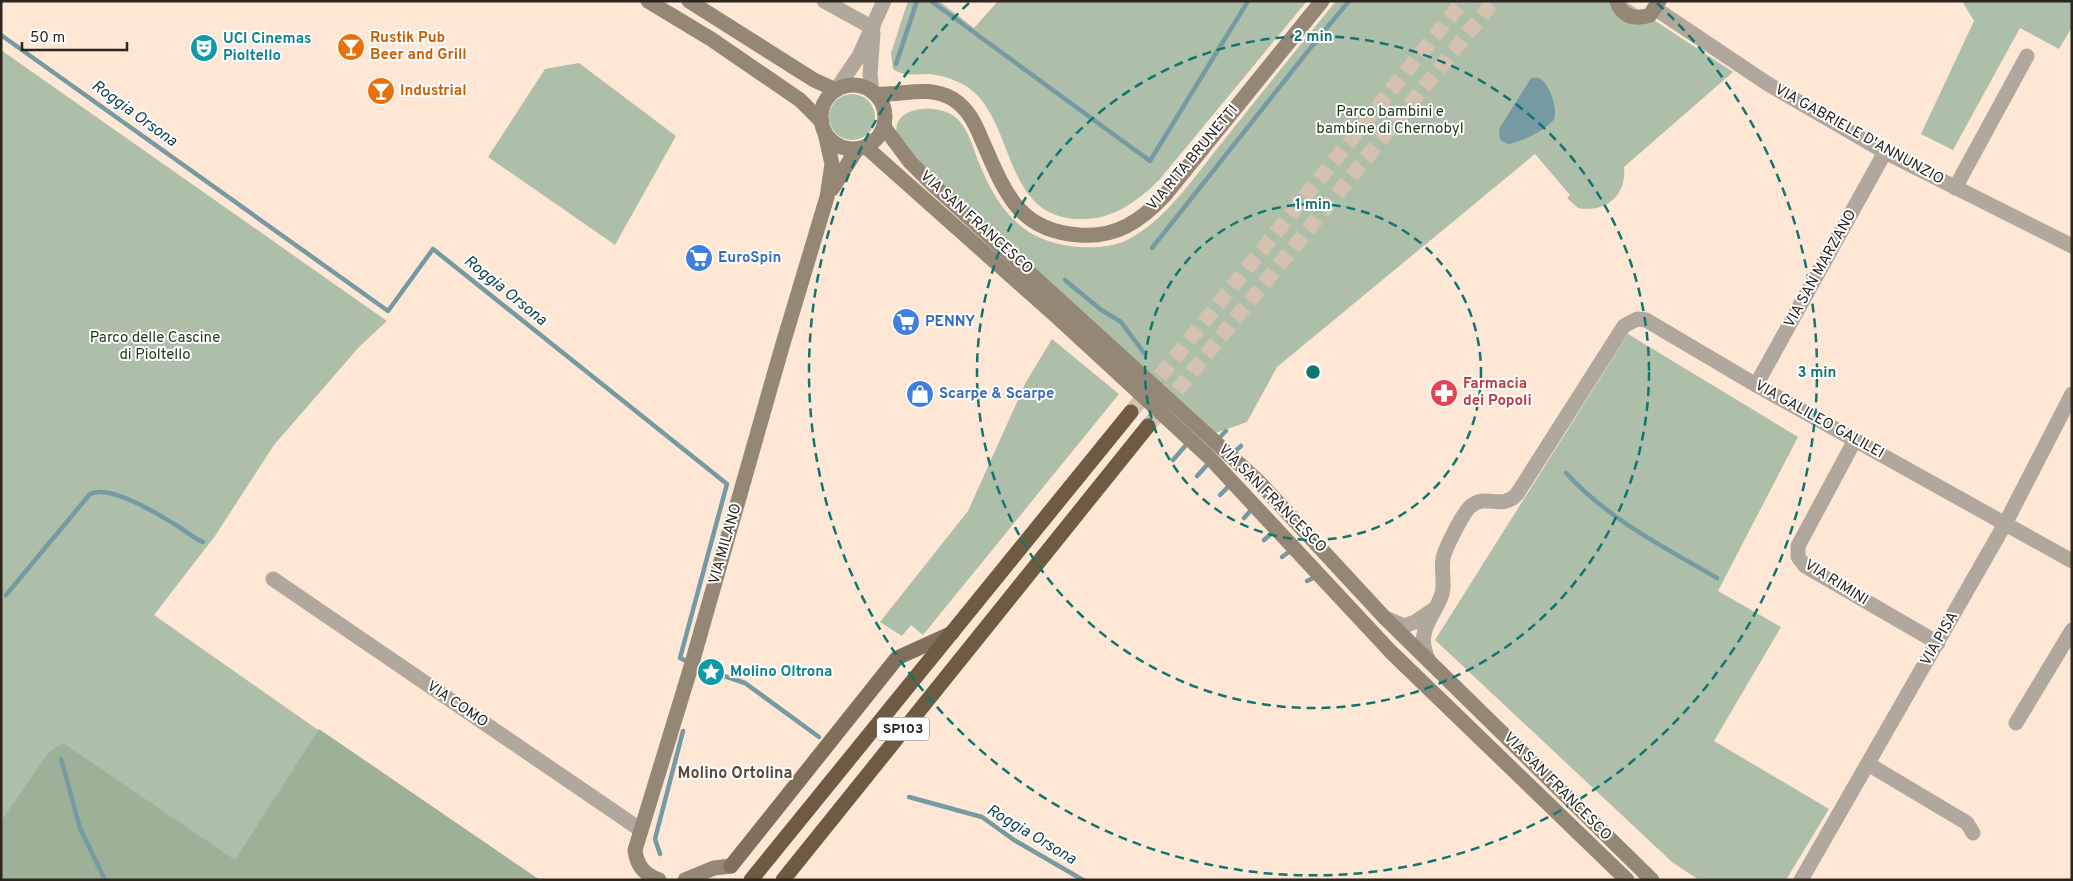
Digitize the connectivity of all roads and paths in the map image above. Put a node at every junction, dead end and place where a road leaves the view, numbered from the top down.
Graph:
1 (648, 1) edge
2 (689, 1) edge
3 (824, 1) edge
4 (884, 1) edge
5 (1322, 1) edge
6 (1617, 1) edge
7 (1658, 5) edge
8 (874, 28) junction
9 (2027, 56) dead end
10 (836, 90) junction
11 (874, 93) junction
12 (943, 94) junction
13 (884, 123) junction
14 (823, 128) junction
15 (861, 148) junction
16 (1885, 152) junction
17 (1956, 188) junction
18 (827, 197) junction
19 (2072, 246) edge
20 (1756, 385) junction
21 (2072, 394) edge
22 (1131, 412) tunnel mouth
23 (1148, 426) tunnel mouth
24 (1855, 440) junction
25 (2005, 524) junction
26 (2072, 561) edge
27 (273, 579) dead end
28 (1434, 609) junction
29 (1385, 618) junction
30 (2072, 630) edge
31 (952, 633) junction
32 (1938, 643) junction
33 (1429, 661) junction
34 (925, 702) junction
35 (2016, 723) dead end
36 (1868, 764) junction
37 (641, 830) junction
38 (1973, 833) dead end
39 (732, 866) joint
40 (692, 877) edge
41 (659, 880) edge
42 (751, 880) edge
43 (783, 880) edge
44 (795, 880) edge
45 (1627, 880) edge
46 (1652, 880) edge
47 (1801, 880) edge

1 - 14 street
2 - 10 street
3 - 8 street
4 - 8 street
5 - 12 street, VIA RITA BRUNETTI
6 - 7 street, VIA GABRIELE D'ANNUNZIO
7 - 16 street, VIA GABRIELE D'ANNUNZIO
8 - 10 street
8 - 11 street
9 - 17 street
10 - 11 street
10 - 14 street
11 - 12 street, VIA RITA BRUNETTI
11 - 13 street
12 - 13 street
13 - 15 street
13 - 29 street, VIA SAN FRANCESCO
14 - 15 street
14 - 18 street, VIA MILANO
15 - 18 street, VIA MILANO
15 - 45 street, VIA SAN FRANCESCO
16 - 17 street, VIA GABRIELE D'ANNUNZIO
16 - 20 street, VIA SAN MARZANO
17 - 19 street, VIA GABRIELE D'ANNUNZIO
18 - 37 street, VIA MILANO
20 - 24 street, VIA GALILEO GALILEI
20 - 28 street, VIA GALILEO GALILEI
21 - 25 street, VIA PISA
22 - 31 highway, SP103
23 - 34 highway, SP103
24 - 25 street, VIA GALILEO GALILEI
24 - 32 street, VIA RIMINI
25 - 26 street, VIA GALILEO GALILEI
25 - 32 street, VIA PISA
27 - 37 street, VIA COMO
28 - 29 street
28 - 33 street
29 - 33 street, VIA SAN FRANCESCO
30 - 35 street
31 - 39 main road
31 - 42 highway, SP103
32 - 36 street, VIA PISA
33 - 46 street, VIA SAN FRANCESCO
34 - 43 highway, SP103
34 - 44 highway, SP103
36 - 38 street
36 - 47 street, VIA PISA
37 - 41 street, VIA MILANO
39 - 40 street

